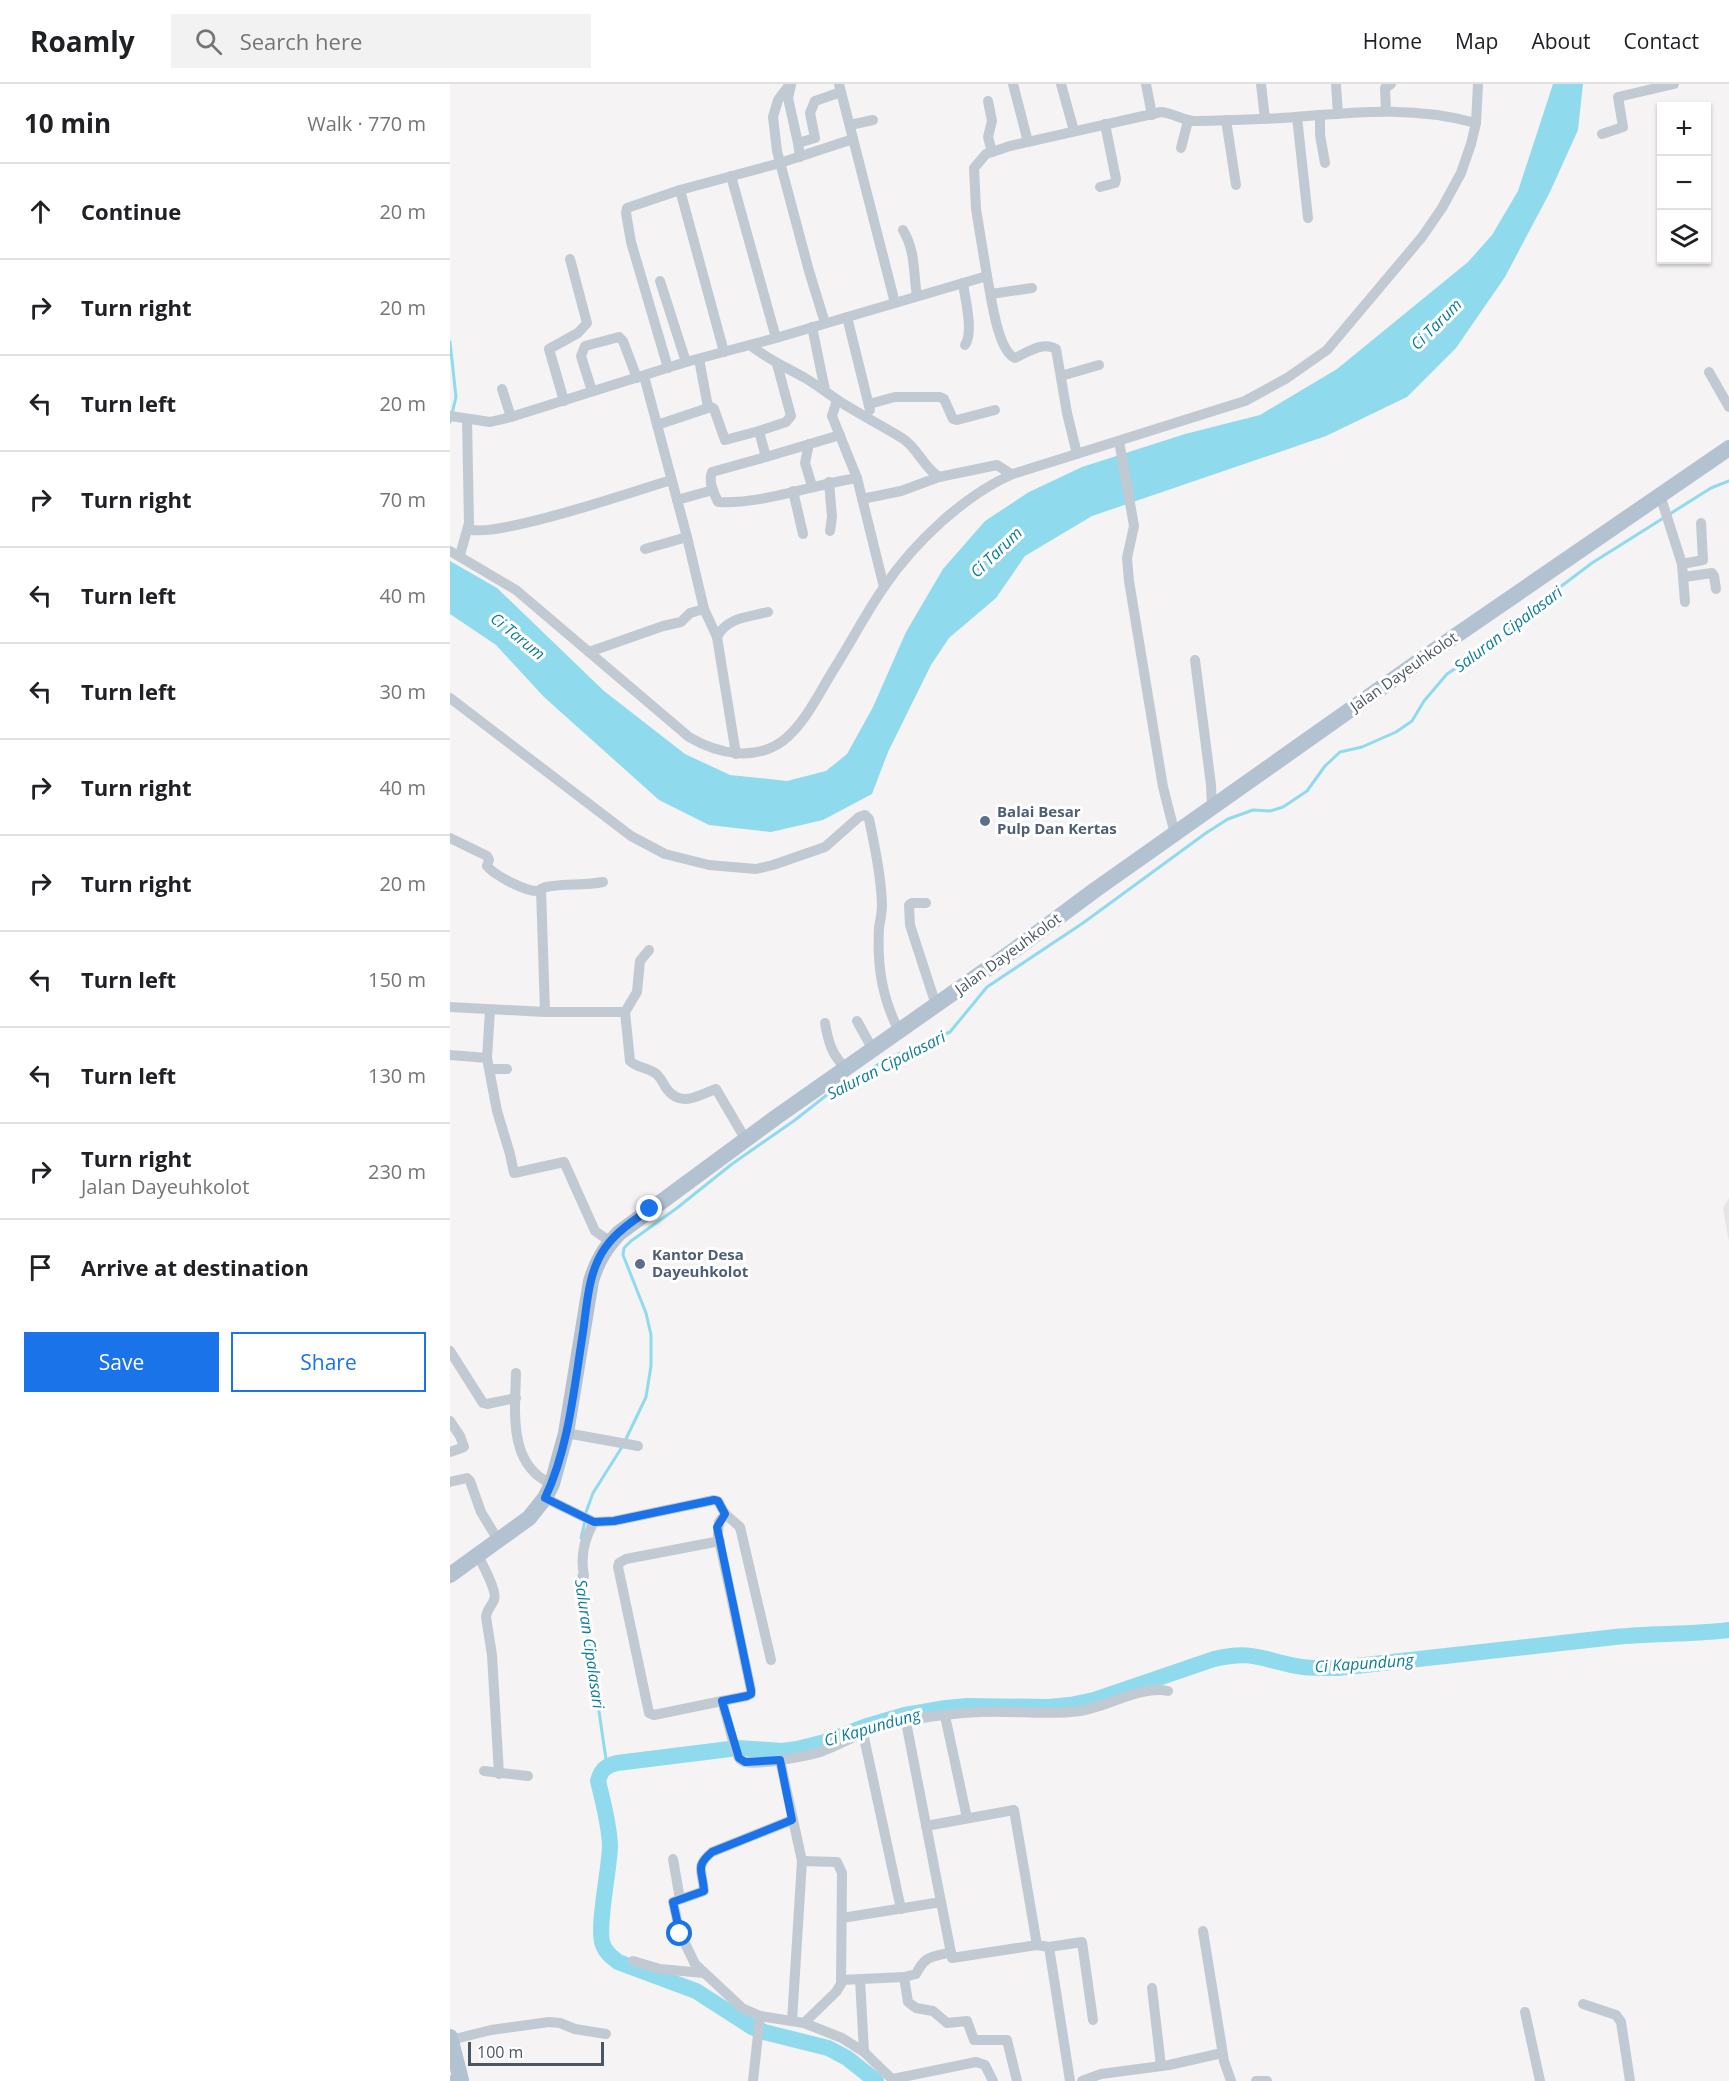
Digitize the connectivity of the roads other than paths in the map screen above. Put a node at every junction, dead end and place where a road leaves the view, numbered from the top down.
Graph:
1 (791, 84) edge
2 (1013, 84) edge
3 (1060, 84) edge
4 (1146, 84) edge
5 (1261, 84) edge
6 (1336, 84) edge
7 (1390, 84) edge
8 (1478, 84) edge
9 (1674, 84) edge
10 (840, 88) edge
11 (988, 101) dead end
12 (814, 105) junction
13 (790, 111) junction
14 (1386, 111) junction
15 (1338, 114) junction
16 (1152, 115) junction
17 (1320, 115) junction
18 (1297, 117) junction
19 (1265, 119) junction
20 (873, 120) dead end
21 (1226, 120) junction
22 (1188, 121) junction
23 (1476, 123) junction
24 (1105, 124) junction
25 (850, 125) junction
26 (1074, 131) junction
27 (1602, 134) dead end
28 (854, 139) junction
29 (1028, 142) junction
30 (798, 143) junction
31 (1181, 148) dead end
32 (992, 152) junction
33 (800, 157) junction
34 (1325, 163) dead end
35 (780, 164) junction
36 (732, 176) junction
37 (1236, 185) dead end
38 (1100, 187) dead end
39 (680, 190) junction
40 (1308, 218) dead end
41 (903, 230) dead end
42 (570, 259) dead end
43 (987, 276) junction
44 (660, 281) dead end
45 (963, 283) junction
46 (1032, 288) dead end
47 (991, 294) junction
48 (917, 296) junction
49 (895, 303) junction
50 (847, 317) junction
51 (825, 323) junction
52 (812, 327) junction
53 (776, 338) junction
54 (750, 345) junction
55 (965, 345) dead end
56 (724, 352) junction
57 (699, 359) junction
58 (686, 362) junction
59 (777, 364) junction
60 (1100, 365) dead end
61 (668, 368) junction
62 (1709, 372) dead end
63 (1061, 376) junction
64 (641, 377) junction
65 (502, 389) dead end
66 (825, 390) junction
67 (592, 392) junction
68 (837, 400) junction
69 (564, 401) junction
70 (869, 404) junction
71 (1729, 406) edge
72 (708, 407) junction
73 (995, 410) dead end
74 (452, 416) edge
75 (511, 417) junction
76 (466, 420) junction
77 (873, 421) junction
78 (657, 425) junction
79 (759, 431) junction
80 (840, 435) junction
81 (1119, 441) junction
82 (809, 444) junction
83 (1729, 448) edge
84 (1077, 454) junction
85 (766, 457) junction
86 (1011, 474) junction
87 (939, 477) junction
88 (856, 478) junction
89 (671, 480) junction
90 (829, 482) junction
91 (812, 486) junction
92 (713, 490) junction
93 (793, 491) junction
94 (1660, 495) junction
95 (862, 499) junction
96 (676, 500) junction
97 (1701, 523) dead end
98 (468, 530) junction
99 (830, 531) dead end
100 (803, 534) dead end
101 (687, 537) junction
102 (645, 549) dead end
103 (455, 553) edge
104 (1682, 564) junction
105 (1684, 577) junction
106 (884, 587) junction
107 (1716, 589) dead end
108 (1685, 602) dead end
109 (704, 609) junction
110 (768, 612) dead end
111 (717, 637) junction
112 (589, 652) junction
113 (1195, 660) dead end
114 (450, 698) edge
115 (736, 754) junction
116 (1212, 807) junction
117 (1175, 834) junction
118 (450, 838) edge
119 (603, 882) dead end
120 (541, 889) junction
121 (926, 903) dead end
122 (649, 951) dead end
123 (936, 1005) junction
124 (450, 1007) edge
125 (490, 1010) junction
126 (545, 1012) junction
127 (625, 1012) junction
128 (857, 1020) dead end
129 (825, 1023) dead end
130 (899, 1031) junction
131 (873, 1050) junction
132 (450, 1055) edge
133 (488, 1064) junction
134 (846, 1068) junction
135 (507, 1069) dead end
136 (746, 1140) junction
137 (611, 1242) junction
138 (450, 1351) edge
139 (516, 1373) dead end
140 (516, 1398) junction
141 (450, 1421) edge
142 (567, 1433) junction
143 (628, 1444) dead end
144 (450, 1452) edge
145 (450, 1482) edge
146 (549, 1491) junction
147 (725, 1514) junction
148 (589, 1519) junction
149 (498, 1540) junction
150 (720, 1541) junction
151 (478, 1555) junction
152 (450, 1575) edge
153 (584, 1576) dead end
154 (771, 1659) dead end
155 (1168, 1691) dead end
156 (722, 1701) junction
157 (945, 1716) junction
158 (906, 1722) junction
159 (863, 1733) junction
160 (780, 1760) junction
161 (484, 1771) dead end
162 (499, 1774) junction
163 (528, 1776) dead end
164 (967, 1818) junction
165 (792, 1820) junction
166 (926, 1826) junction
167 (674, 1859) dead end
168 (802, 1861) junction
169 (680, 1899) junction
170 (940, 1902) junction
171 (901, 1909) junction
172 (842, 1918) junction
173 (1203, 1931) dead end
174 (1037, 1945) junction
175 (1049, 1947) junction
176 (951, 1952) junction
177 (633, 1961) dead end
178 (704, 1973) junction
179 (904, 1977) junction
180 (860, 1979) junction
181 (841, 1980) junction
182 (1152, 1988) dead end
183 (1583, 2004) dead end
184 (1525, 2012) dead end
185 (759, 2019) junction
186 (1093, 2020) dead end
187 (798, 2022) junction
188 (606, 2034) dead end
189 (450, 2038) edge
190 (864, 2052) junction
191 (1222, 2053) junction
192 (1161, 2066) junction
193 (459, 2080) edge
194 (894, 2080) edge
195 (753, 2081) edge
196 (993, 2081) edge
197 (1017, 2081) edge
198 (1070, 2081) edge
199 (1082, 2081) edge
200 (1231, 2081) edge
201 (1256, 2081) edge
202 (1267, 2081) edge
203 (1540, 2081) edge
204 (1630, 2081) edge

1 - 13 street
1 - 35 street
2 - 29 street
3 - 26 street
4 - 16 street
5 - 19 street
6 - 15 street
7 - 14 street
8 - 23 street
9 - 27 street
10 - 12 street
10 - 25 street
11 - 32 street
12 - 13 street
12 - 30 street
13 - 30 street
14 - 15 street
14 - 23 street
15 - 17 street
16 - 22 street
16 - 24 street
17 - 18 street
17 - 34 street
18 - 19 street
18 - 40 street
19 - 21 street
20 - 25 street
21 - 22 street
21 - 37 street
22 - 31 street
23 - 81 street
24 - 26 street
24 - 38 street
25 - 28 street
26 - 29 street
28 - 33 street
28 - 49 street
29 - 32 street
30 - 33 street
32 - 43 street
33 - 35 street
35 - 36 street
35 - 51 street
36 - 39 street
36 - 53 street
39 - 56 street
39 - 61 street
41 - 48 street
42 - 69 street
43 - 45 street
43 - 47 street
44 - 58 street
45 - 48 street
45 - 55 street
46 - 47 street
47 - 63 street
48 - 49 street
49 - 50 street
50 - 51 street
50 - 70 street
51 - 52 street
52 - 53 street
52 - 66 street
53 - 54 street
54 - 56 street
54 - 59 street
56 - 57 street
57 - 58 street
57 - 72 street
58 - 61 street
59 - 66 street
59 - 79 street
60 - 63 street
61 - 64 street
62 - 71 street
63 - 84 street
64 - 67 street
64 - 67 street
64 - 78 street
65 - 75 street
66 - 68 street
67 - 69 street
68 - 77 street
68 - 80 street
69 - 75 street
70 - 73 street
70 - 77 street
72 - 78 street
72 - 79 street
74 - 76 street
75 - 76 street
76 - 98 street
77 - 87 street
78 - 89 street
79 - 85 street
80 - 82 street
80 - 88 street
81 - 84 street
81 - 117 street
82 - 85 street
82 - 91 street
83 - 94 main road, Jalan Dayeuhkolot
84 - 86 street
85 - 92 street
86 - 87 street
86 - 106 street
87 - 95 street
88 - 90 street
88 - 95 street
89 - 96 street
89 - 98 street
90 - 91 street
90 - 99 street
91 - 93 street
92 - 93 street
92 - 96 street
93 - 100 street
94 - 104 street
94 - 116 main road, Jalan Dayeuhkolot
95 - 106 street
96 - 101 street
97 - 104 street
98 - 103 street
101 - 102 street
101 - 109 street
103 - 112 street
104 - 105 street
105 - 107 street
105 - 108 street
106 - 115 street
109 - 111 street
109 - 112 street
110 - 111 street
111 - 115 street
112 - 115 street
113 - 116 street
114 - 130 street
116 - 117 main road, Jalan Dayeuhkolot
117 - 123 main road, Jalan Dayeuhkolot
118 - 120 street
119 - 120 street
120 - 126 street
121 - 123 street
122 - 127 street
123 - 130 main road, Jalan Dayeuhkolot
124 - 125 street
125 - 126 street
125 - 133 street
126 - 127 street
127 - 136 street
128 - 131 street
129 - 134 street
130 - 131 main road, Jalan Dayeuhkolot
131 - 134 main road, Jalan Dayeuhkolot
132 - 133 street
133 - 135 street
133 - 137 street
134 - 136 main road, Jalan Dayeuhkolot
136 - 137 main road, Jalan Dayeuhkolot
137 - 142 main road, Jalan Dayeuhkolot
138 - 140 street
139 - 140 street
140 - 146 street
141 - 144 street
142 - 143 street
142 - 146 main road, Jalan Dayeuhkolot
145 - 149 street
146 - 148 street
146 - 149 main road, Jalan Dayeuhkolot
147 - 148 street
147 - 150 street
147 - 154 street
148 - 153 street
149 - 151 main road, Jalan Dayeuhkolot
150 - 156 street
150 - 156 street
151 - 152 main road, Jalan Dayeuhkolot
151 - 162 street
155 - 157 street
156 - 160 street
157 - 158 street
157 - 164 street
158 - 159 street
158 - 166 street
159 - 160 street
159 - 171 street
160 - 165 street
161 - 162 street
162 - 163 street
164 - 166 street
164 - 174 street
165 - 168 street
165 - 169 street
166 - 170 street
167 - 169 street
168 - 172 street
168 - 187 street
169 - 178 street
170 - 171 street
170 - 176 street
171 - 172 street
172 - 181 street
173 - 191 street
174 - 175 street
174 - 176 street
175 - 186 street
175 - 198 street
176 - 179 street
177 - 178 street
178 - 185 street
179 - 180 street
179 - 197 street
180 - 181 street
180 - 190 street
181 - 187 street
182 - 192 street
183 - 204 street
184 - 203 street
185 - 187 street
185 - 195 street
187 - 190 street
188 - 189 street
189 - 193 main road
190 - 194 street
191 - 192 street
191 - 200 street
192 - 199 street
194 - 196 street
201 - 202 street

